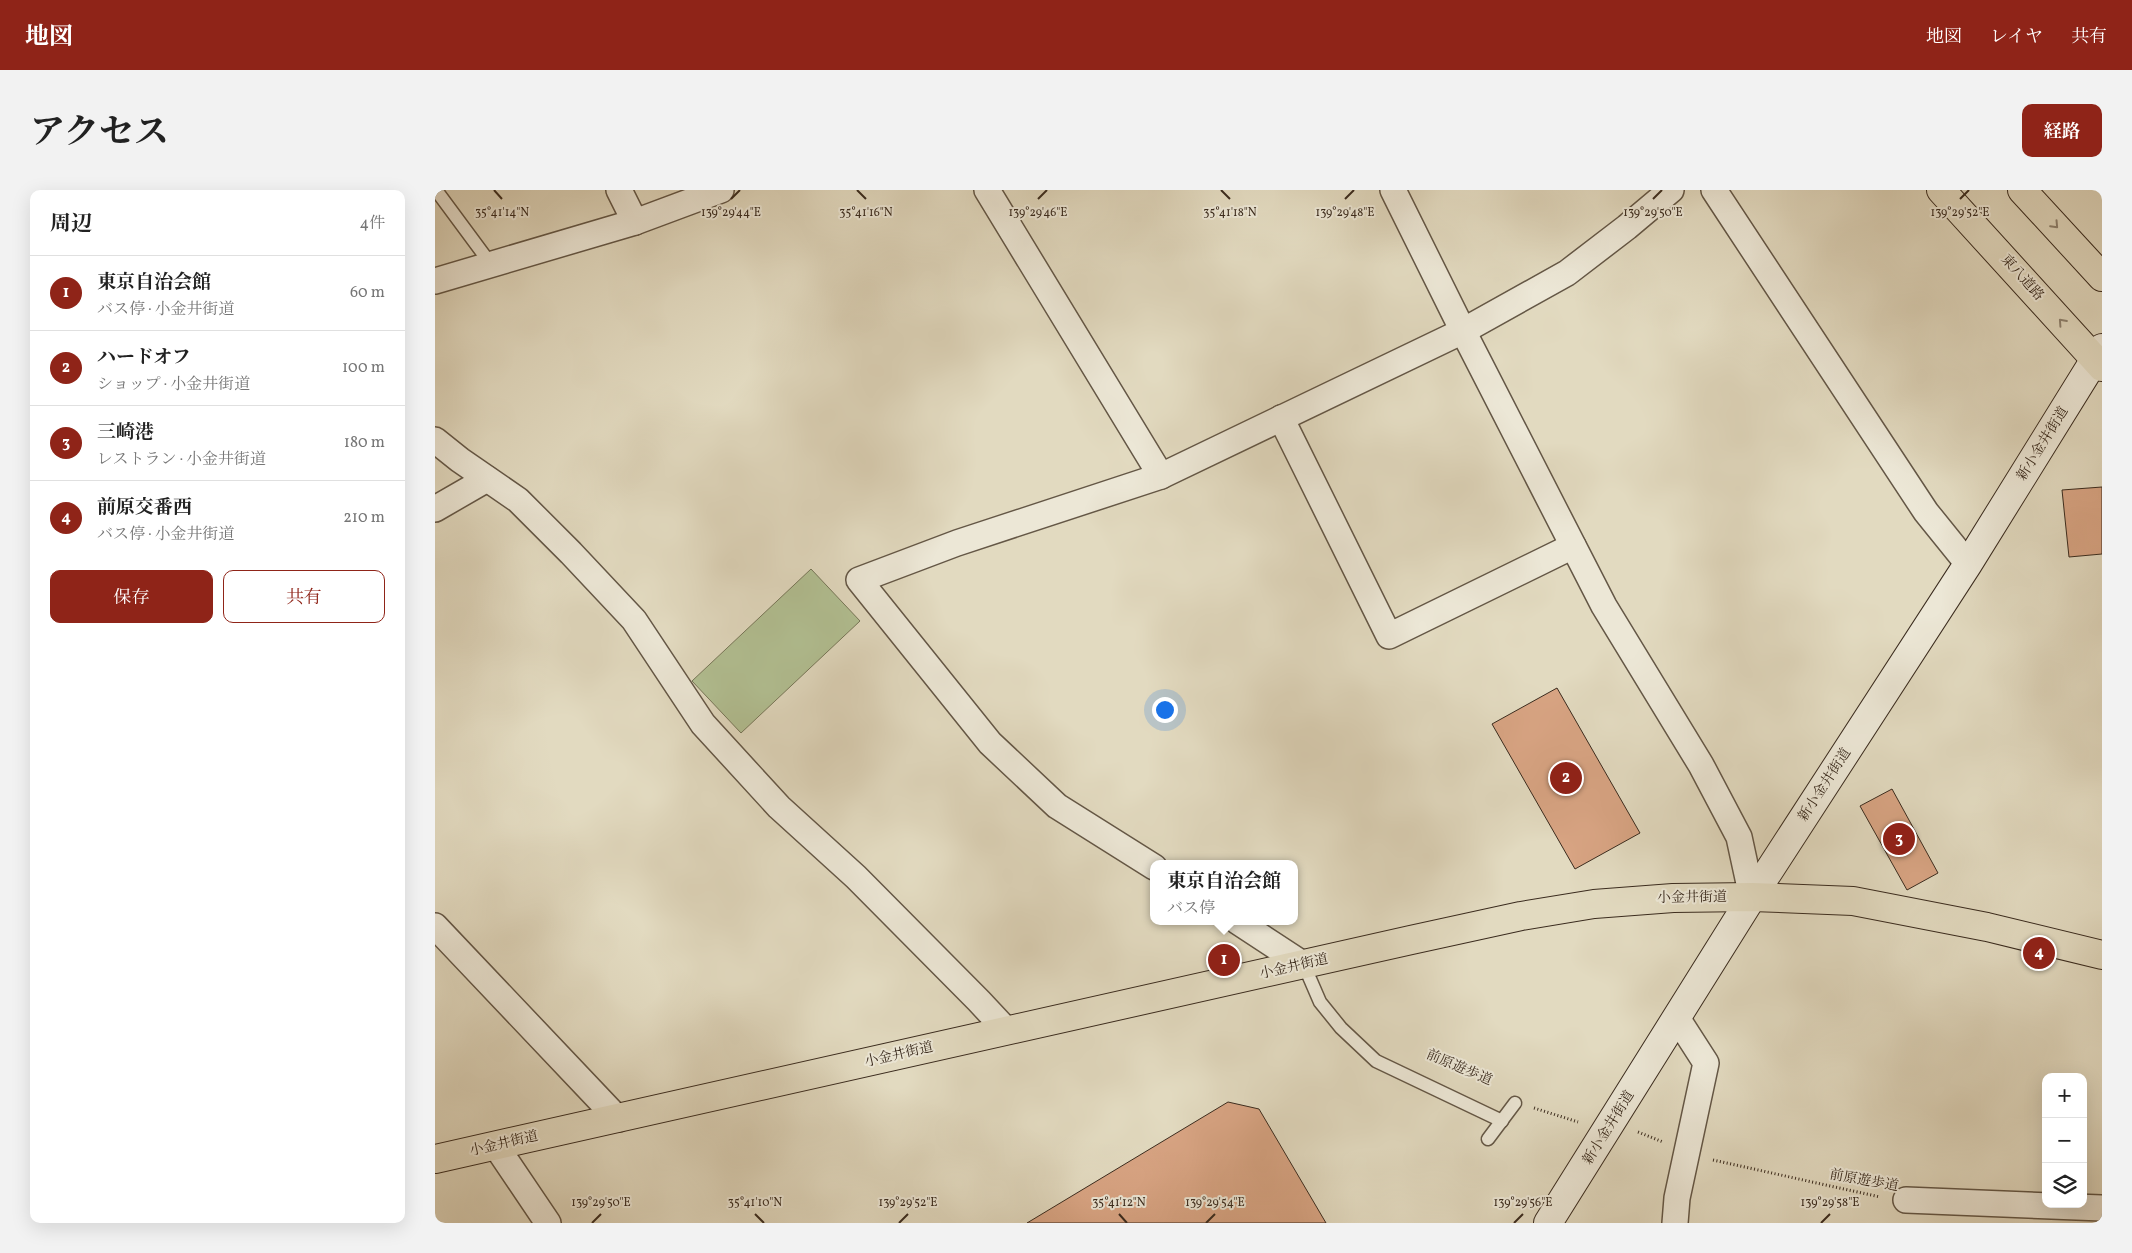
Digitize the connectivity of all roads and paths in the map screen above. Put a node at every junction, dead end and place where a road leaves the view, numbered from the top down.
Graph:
1 (435, 190) edge
2 (619, 190) edge
3 (721, 190) edge
4 (987, 190) edge
5 (1393, 190) edge
6 (1671, 190) edge
7 (1715, 190) edge
8 (1941, 190) edge
9 (2022, 190) edge
10 (635, 222) junction
11 (490, 263) junction
12 (2102, 277) edge
13 (435, 280) edge
14 (1463, 331) junction
15 (2099, 357) edge
16 (1281, 418) junction
17 (435, 440) edge
18 (1161, 476) junction
19 (487, 479) junction
20 (435, 509) edge
21 (1573, 546) junction
22 (1968, 564) junction
23 (1150, 864) edge
24 (1752, 897) junction
25 (1243, 925) edge
26 (437, 931) edge
27 (2102, 955) edge
28 (1304, 964) junction
29 (1677, 1018) junction
30 (1007, 1031) junction
31 (1515, 1103) joint
32 (618, 1119) junction
33 (1502, 1121) junction
34 (1607, 1130) junction
35 (1646, 1135) dead end
36 (1487, 1140) dead end
37 (496, 1146) junction
38 (1687, 1151) junction
39 (435, 1160) edge
40 (1906, 1200) joint
41 (2102, 1208) edge
42 (548, 1223) edge
43 (1548, 1223) edge
44 (1675, 1223) edge

1 - 11 lane
2 - 10 street
3 - 10 street
4 - 18 street
5 - 14 street
6 - 14 street
7 - 22 street
15 -> 8 main road, 東八道路
9 -> 12 main road
10 - 11 street
11 - 13 street
14 - 16 street
14 - 21 street
15 - 22 main road, 新小金井街道
16 - 18 street
16 - 21 street
17 - 19 street
18 - 23 street
19 - 20 street
19 - 30 street
21 - 24 street
22 - 24 main road, 新小金井街道
24 - 27 main road, 小金井街道
24 - 28 main road, 小金井街道
24 - 29 main road, 新小金井街道
25 - 28 street
26 - 32 street
28 - 30 main road, 小金井街道
28 - 33 lane
29 - 34 main road, 新小金井街道
29 - 38 street
30 - 32 main road, 小金井街道
31 - 33 lane
31 - 34 path
32 - 37 main road, 小金井街道
33 - 36 lane
34 - 43 main road, 新小金井街道
35 - 38 path, 前原遊歩道
37 - 39 main road, 小金井街道
37 - 42 street
38 - 40 path, 前原遊歩道
38 - 44 street
40 - 41 street

